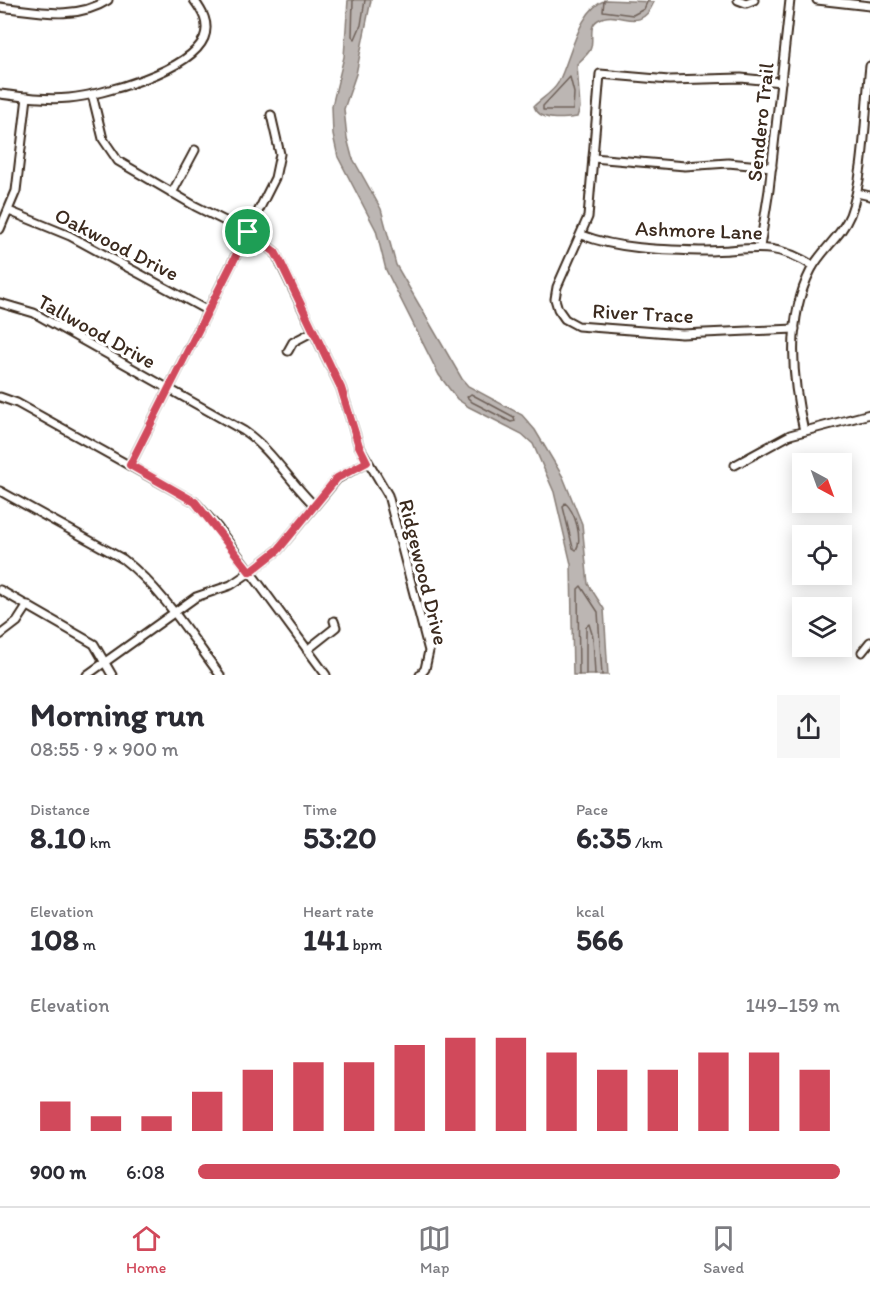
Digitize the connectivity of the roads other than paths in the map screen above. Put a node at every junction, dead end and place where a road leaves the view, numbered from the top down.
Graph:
1 (108, 0) edge
2 (194, 0) edge
3 (738, 0) edge
4 (754, 0) edge
5 (790, 0) edge
6 (817, 0) edge
7 (870, 6) edge
8 (0, 7) edge
9 (870, 66) edge
10 (781, 82) junction
11 (0, 94) edge
12 (92, 94) junction
13 (27, 97) junction
14 (867, 110) edge
15 (270, 115) dead end
16 (195, 150) dead end
17 (594, 158) junction
18 (772, 167) junction
19 (172, 193) junction
20 (857, 194) junction
21 (870, 196) edge
22 (9, 211) junction
23 (0, 229) edge
24 (248, 232) junction
25 (582, 235) junction
26 (760, 247) junction
27 (813, 266) junction
28 (0, 303) edge
29 (208, 311) junction
30 (795, 328) junction
31 (314, 331) junction
32 (288, 351) dead end
33 (168, 389) junction
34 (0, 397) edge
35 (870, 414) edge
36 (804, 431) junction
37 (367, 462) junction
38 (130, 465) junction
39 (735, 465) dead end
40 (0, 491) edge
41 (314, 505) junction
42 (250, 572) junction
43 (0, 590) edge
44 (28, 605) junction
45 (173, 612) junction
46 (334, 621) dead end
47 (0, 636) edge
48 (870, 642) edge
49 (307, 650) junction
50 (862, 652) dead end
51 (103, 663) junction
52 (87, 675) edge
53 (112, 675) edge
54 (220, 675) edge
55 (326, 675) edge
56 (420, 675) edge

1 - 8 street
2 - 12 street
3 - 4 street
5 - 10 street, Sendero Trail
6 - 7 street
9 - 14 street
10 - 17 street, River Trace
10 - 18 street, Sendero Trail
11 - 13 street
12 - 13 street
12 - 19 street, Ridgewood Drive
13 - 22 street
14 - 20 street
15 - 24 street
16 - 19 street
17 - 18 street
17 - 25 street, River Trace
18 - 26 street, Sendero Trail
19 - 24 street, Ridgewood Drive
20 - 21 street
20 - 27 street
22 - 23 street
22 - 29 street, Oakwood Drive
24 - 29 street
24 - 31 street, Ridgewood Drive
25 - 26 street, Ashmore Lane
25 - 30 street, River Trace
26 - 27 street, Ashmore Lane
27 - 30 street
28 - 33 street, Tallwood Drive
29 - 33 street
30 - 36 street
31 - 32 street
31 - 37 street, Ridgewood Drive
33 - 38 street
33 - 41 street, Tallwood Drive
34 - 38 street
35 - 36 street
36 - 39 street
37 - 41 street
37 - 56 street, Ridgewood Drive
38 - 42 street
40 - 45 street
41 - 42 street
42 - 45 street
42 - 49 street
43 - 44 street
44 - 47 street
44 - 51 street
45 - 51 street
45 - 54 street
46 - 49 street
48 - 50 street
49 - 55 street
51 - 52 street
51 - 53 street

